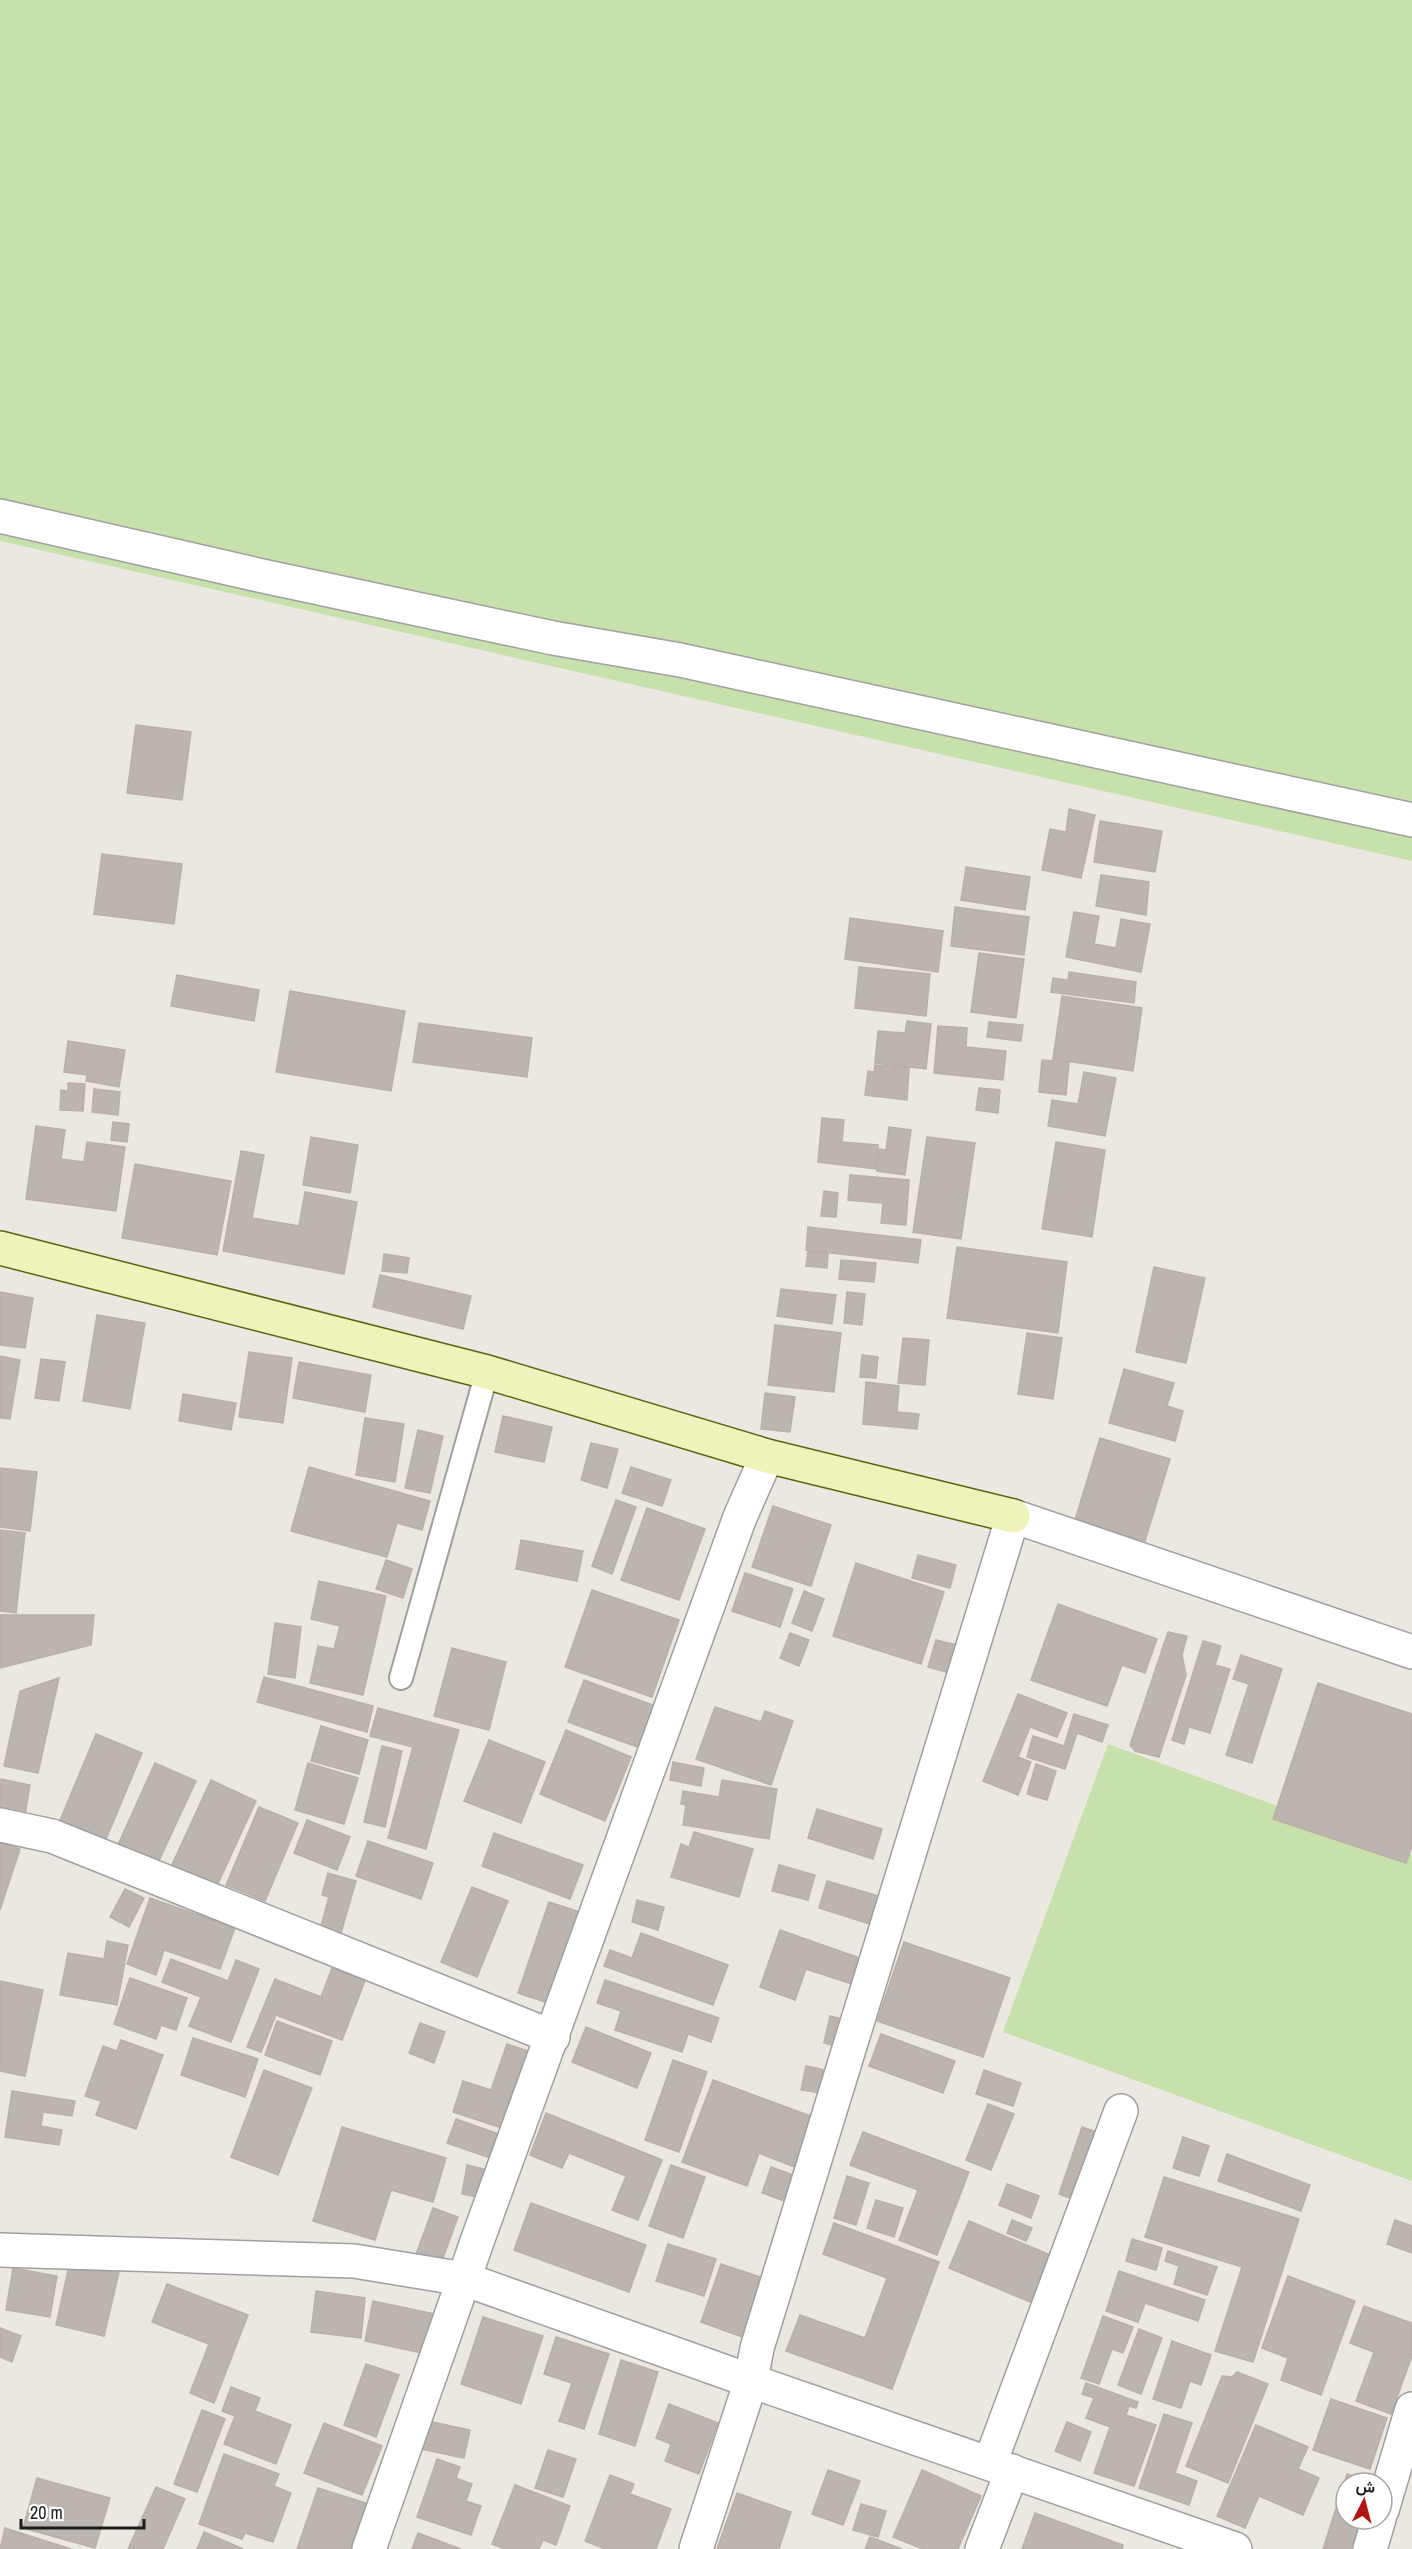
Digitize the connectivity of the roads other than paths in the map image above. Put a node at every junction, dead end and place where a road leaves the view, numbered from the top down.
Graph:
1 (0, 516) edge
2 (1412, 820) edge
3 (0, 1248) edge
4 (487, 1372) junction
5 (767, 1455) junction
6 (1013, 1516) junction
7 (1412, 1652) edge
8 (401, 1678) dead end
9 (0, 1825) edge
10 (553, 2037) junction
11 (1121, 2111) dead end
12 (0, 2250) edge
13 (464, 2279) junction
14 (751, 2382) junction
15 (1412, 2409) edge
16 (1001, 2467) junction
17 (1394, 2471) edge
18 (1375, 2531) edge
19 (369, 2549) edge
20 (696, 2549) edge
21 (982, 2549) edge
22 (1236, 2549) edge
23 (1370, 2549) edge

1 - 2 street
3 - 4 street
4 - 5 street
4 - 8 lane
5 - 6 street
5 - 10 street
6 - 7 street
6 - 14 street
9 - 10 street
10 - 13 street
11 - 16 street
12 - 13 street
13 - 14 street
13 - 19 street
14 - 16 street
14 - 20 street
15 - 17 street
16 - 21 street
16 - 22 street
18 - 23 street

